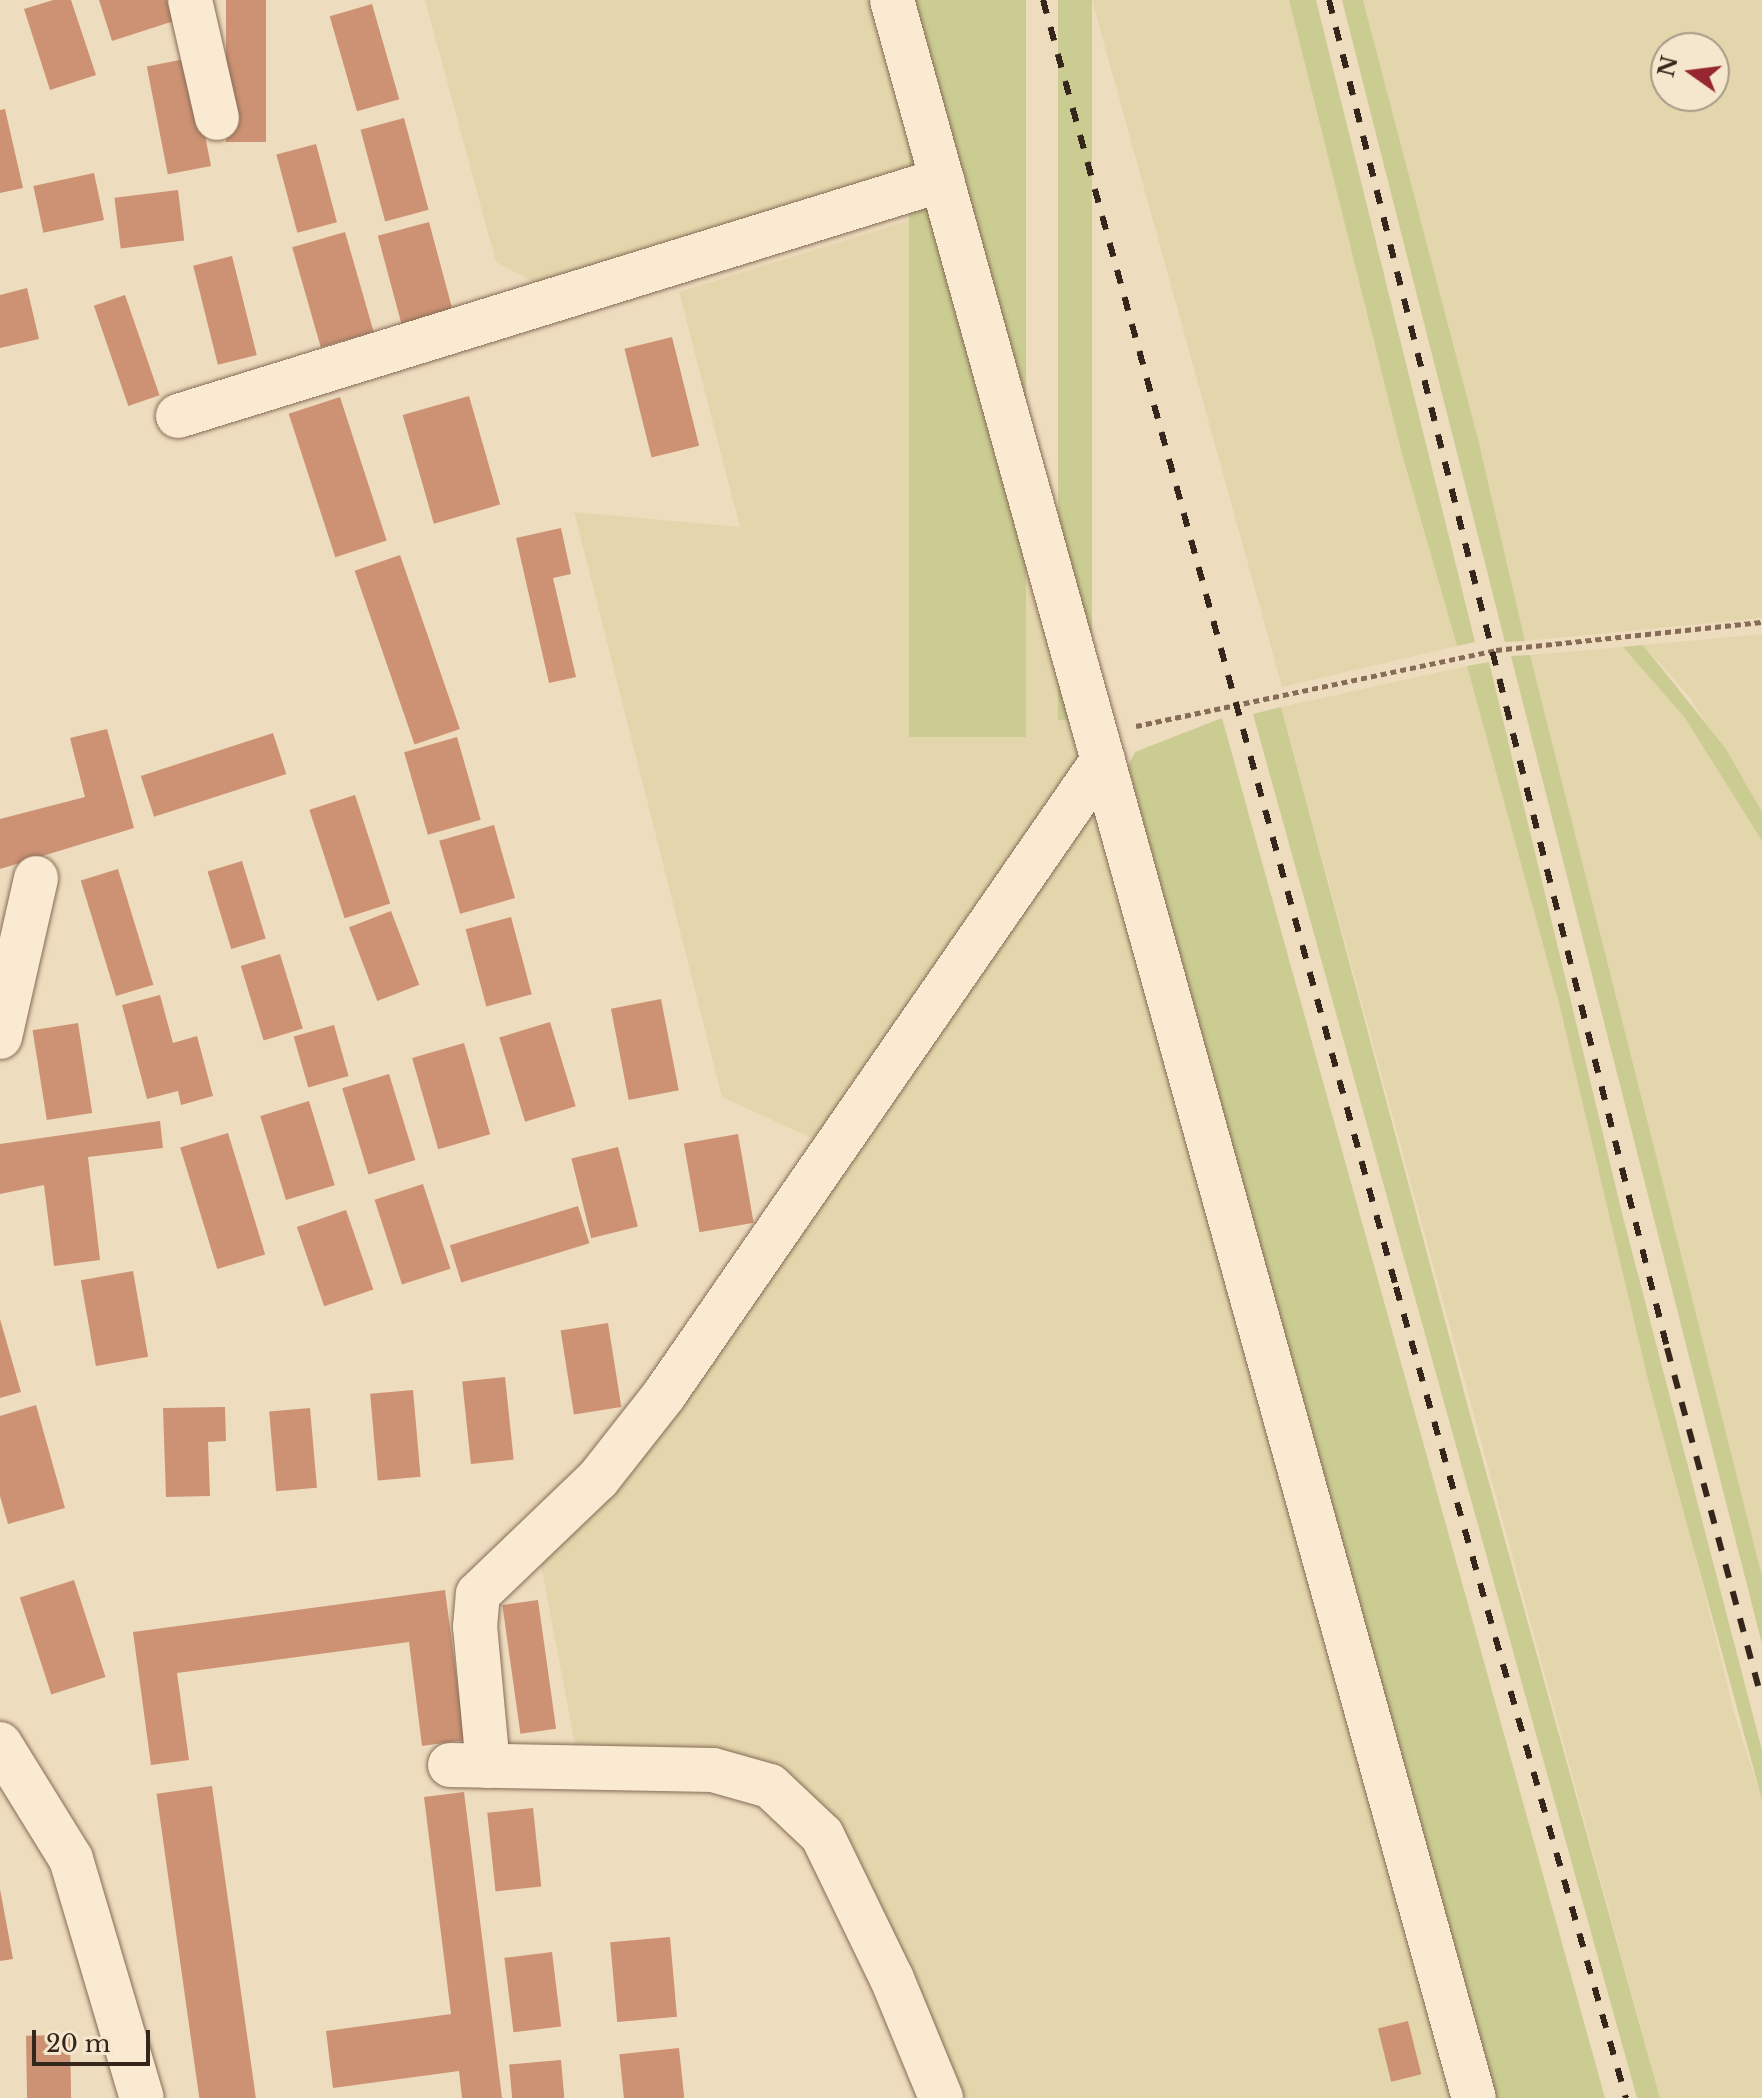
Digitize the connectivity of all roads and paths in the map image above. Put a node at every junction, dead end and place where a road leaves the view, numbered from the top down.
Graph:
1 (190, 0) edge
2 (892, 0) edge
3 (217, 118) dead end
4 (942, 180) junction
5 (178, 416) dead end
6 (1762, 622) edge
7 (1099, 747) junction
8 (36, 878) dead end
9 (0, 1037) edge
10 (0, 1744) edge
11 (142, 2098) edge
12 (941, 2098) edge
13 (1474, 2098) edge

1 - 3 street
2 - 4 street
4 - 5 street
4 - 7 street
6 - 7 path
7 - 12 street
7 - 13 street
8 - 9 street
10 - 11 street

